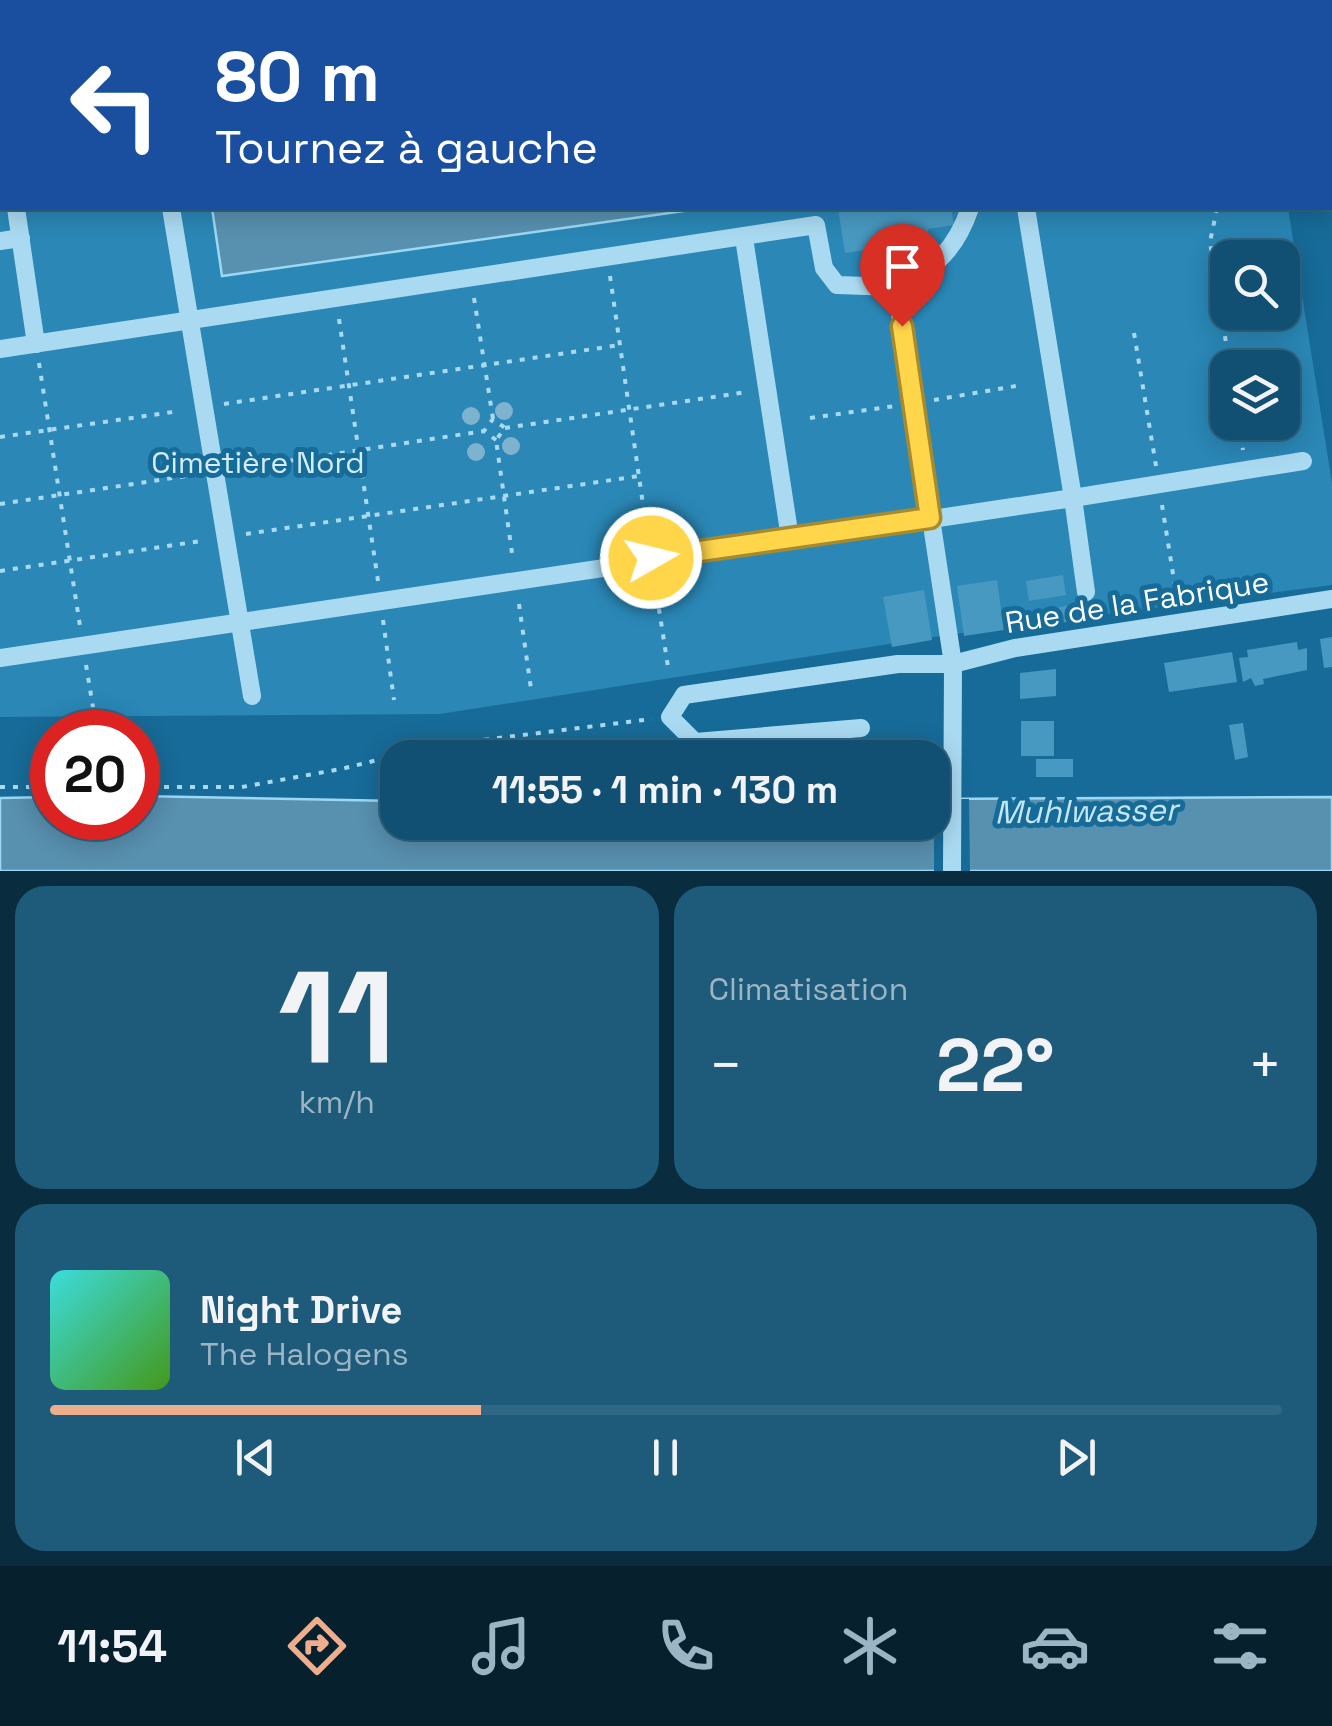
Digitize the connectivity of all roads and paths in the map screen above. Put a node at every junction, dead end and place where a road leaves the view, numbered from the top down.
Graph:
1 (16, 210) edge
2 (172, 210) edge
3 (969, 210) edge
4 (1026, 210) edge
5 (1217, 210) edge
6 (815, 216) edge
7 (21, 238) junction
8 (744, 238) junction
9 (0, 241) edge
10 (608, 257) junction
11 (471, 278) junction
12 (896, 287) junction
13 (336, 299) junction
14 (188, 322) junction
15 (1134, 333) dead end
16 (36, 344) junction
17 (620, 344) junction
18 (0, 349) edge
19 (1227, 350) edge
20 (484, 366) junction
21 (348, 385) junction
22 (767, 389) junction
23 (222, 404) dead end
24 (180, 410) dead end
25 (629, 410) junction
26 (492, 420) junction
27 (504, 428) junction
28 (49, 430) junction
29 (484, 431) junction
30 (0, 437) edge
31 (496, 440) junction
32 (1242, 440) edge
33 (358, 450) junction
34 (1303, 461) dead end
35 (1246, 470) junction
36 (223, 471) junction
37 (639, 476) junction
38 (1158, 484) junction
39 (504, 494) junction
40 (60, 495) junction
41 (1072, 498) junction
42 (0, 504) edge
43 (368, 516) junction
44 (930, 518) junction
45 (226, 538) junction
46 (790, 538) junction
47 (201, 541) dead end
48 (651, 558) junction
49 (70, 560) junction
50 (0, 571) edge
51 (515, 578) junction
52 (1086, 592) dead end
53 (380, 598) junction
54 (1177, 599) dead end
55 (1332, 600) edge
56 (242, 625) junction
57 (83, 647) junction
58 (0, 658) edge
59 (953, 664) junction
60 (668, 668) dead end
61 (531, 689) dead end
62 (252, 696) dead end
63 (394, 700) dead end
64 (93, 706) dead end
65 (670, 717) junction
66 (860, 728) dead end
67 (0, 787) edge
68 (30, 787) edge
69 (160, 787) edge
70 (952, 871) edge

1 - 7 street
2 - 14 street
3 - 12 street
4 - 41 street
5 - 19 path
6 - 8 street
6 - 12 street
7 - 9 street
7 - 16 street
8 - 10 street
8 - 22 street
10 - 11 street
10 - 17 path
11 - 13 street
11 - 20 path
12 - 44 street
13 - 14 street
13 - 21 path
14 - 16 street
14 - 36 street
15 - 38 path
16 - 18 street
16 - 28 path
17 - 20 path
17 - 25 path
20 - 21 path
20 - 26 path
21 - 23 path
21 - 33 path
22 - 25 path
22 - 46 street
24 - 28 path
25 - 27 path
25 - 37 path
26 - 27 path
26 - 29 path
27 - 31 path
28 - 30 path
28 - 40 path
29 - 31 path
29 - 33 path
31 - 39 path
32 - 35 path
33 - 36 path
33 - 43 path
34 - 35 street
35 - 38 street
36 - 40 path
36 - 45 street
37 - 39 path
37 - 48 path
38 - 41 street
38 - 54 path
39 - 43 path
39 - 51 path
40 - 42 path
40 - 49 path
41 - 44 street
41 - 52 street
43 - 45 path
43 - 53 path
44 - 46 street
44 - 59 street
45 - 56 street
46 - 48 street
47 - 49 path
48 - 51 street
48 - 60 path
49 - 50 path
49 - 57 path
51 - 53 street
51 - 61 path
53 - 56 street
53 - 63 path
55 - 59 street, Rue de la Fabrique
56 - 57 street
56 - 62 street
57 - 58 street
57 - 64 path
59 - 65 street, Rue de la Fabrique
59 - 70 street
65 - 66 street
65 - 69 path
67 - 68 path

